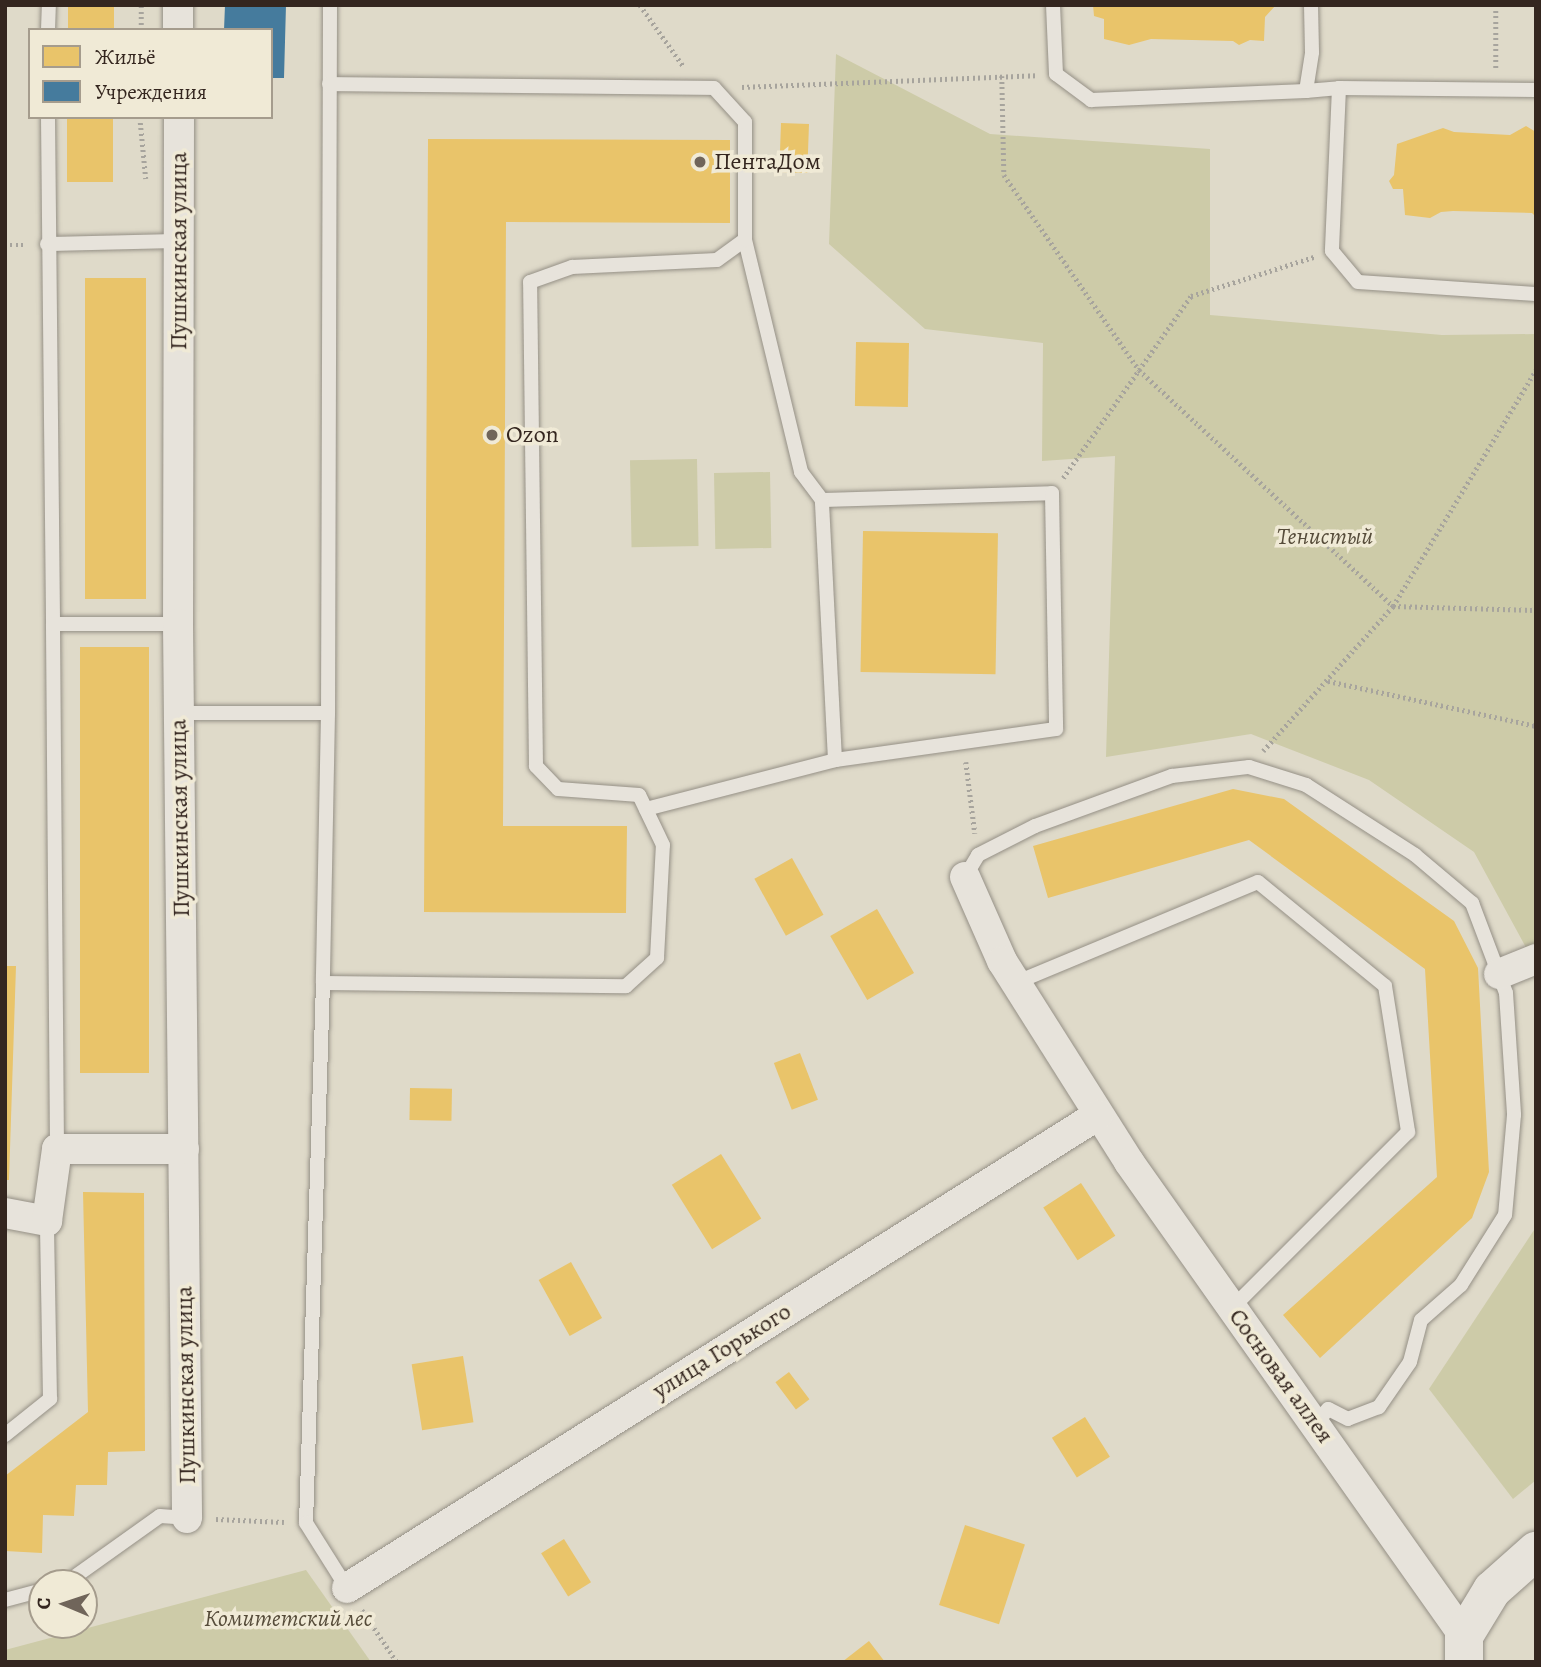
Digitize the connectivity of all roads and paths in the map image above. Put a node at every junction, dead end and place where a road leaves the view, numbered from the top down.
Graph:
1 (49, 5) edge
2 (141, 5) edge
3 (178, 5) edge
4 (330, 5) edge
5 (640, 5) edge
6 (1053, 5) edge
7 (1311, 5) edge
8 (1496, 5) edge
9 (48, 28) edge
10 (141, 28) edge
11 (178, 28) edge
12 (1056, 74) junction
13 (1002, 76) junction
14 (329, 83) junction
15 (699, 88) junction
16 (714, 88) junction
17 (1339, 88) junction
18 (1496, 89) junction
19 (1536, 90) edge
20 (1306, 91) junction
21 (48, 119) edge
22 (178, 119) edge
23 (745, 240) junction
24 (179, 241) junction
25 (47, 244) junction
26 (1332, 251) junction
27 (1536, 294) edge
28 (1139, 370) junction
29 (1536, 370) edge
30 (1052, 493) junction
31 (822, 500) junction
32 (1393, 606) junction
33 (1536, 610) edge
34 (53, 624) junction
35 (178, 624) junction
36 (1327, 681) junction
37 (180, 713) junction
38 (328, 713) junction
39 (1536, 726) edge
40 (963, 742) junction
41 (835, 760) junction
42 (1249, 767) junction
43 (646, 809) junction
44 (971, 866) junction
45 (1536, 959) edge
46 (1499, 974) junction
47 (324, 983) junction
48 (1015, 983) junction
49 (1098, 1115) junction
50 (57, 1149) junction
51 (184, 1149) junction
52 (5, 1213) edge
53 (47, 1221) junction
54 (1232, 1308) junction
55 (1316, 1424) junction
56 (5, 1435) edge
57 (187, 1518) junction
58 (306, 1523) junction
59 (1536, 1551) edge
60 (86, 1569) edge
61 (347, 1588) junction
62 (28, 1594) edge
63 (5, 1600) edge
64 (1464, 1649) edge
65 (397, 1662) edge

1 - 9 lane
2 - 10 path
3 - 11 street
4 - 14 lane
5 - 15 path
6 - 12 lane
7 - 20 lane
8 - 18 path
12 - 13 path
12 - 20 lane
13 - 16 path
13 - 28 path
14 - 15 lane
14 - 38 lane
15 - 16 lane
16 - 23 lane
17 - 18 lane
17 - 20 lane
17 - 26 lane
18 - 19 lane
21 - 25 lane
22 - 24 street, Пушкинская улица
23 - 31 lane
23 - 43 lane
24 - 25 lane
24 - 35 street, Пушкинская улица
25 - 34 lane
26 - 27 lane
26 - 28 path
28 - 30 path
28 - 32 path
29 - 32 path
30 - 31 lane
30 - 40 lane
31 - 41 lane
32 - 33 path
32 - 36 path
34 - 35 lane
34 - 50 lane
35 - 37 street, Пушкинская улица
36 - 39 path
36 - 42 path
37 - 38 lane
37 - 51 street, Пушкинская улица
38 - 47 lane
40 - 41 lane
40 - 44 path
41 - 43 lane
42 - 44 lane
42 - 46 lane
43 - 47 lane
44 - 48 street, Сосновая аллея
45 - 46 street
46 - 55 lane
47 - 58 lane
48 - 49 street, Сосновая аллея
48 - 54 lane
49 - 54 street, Сосновая аллея
49 - 61 street, улица Горького
50 - 51 street
50 - 53 street
51 - 57 street, Пушкинская улица
52 - 53 street
53 - 56 lane
54 - 55 street, Сосновая аллея
55 - 64 street, Сосновая аллея
57 - 58 path
57 - 60 lane
58 - 61 lane
59 - 64 street
61 - 65 path
62 - 63 lane

